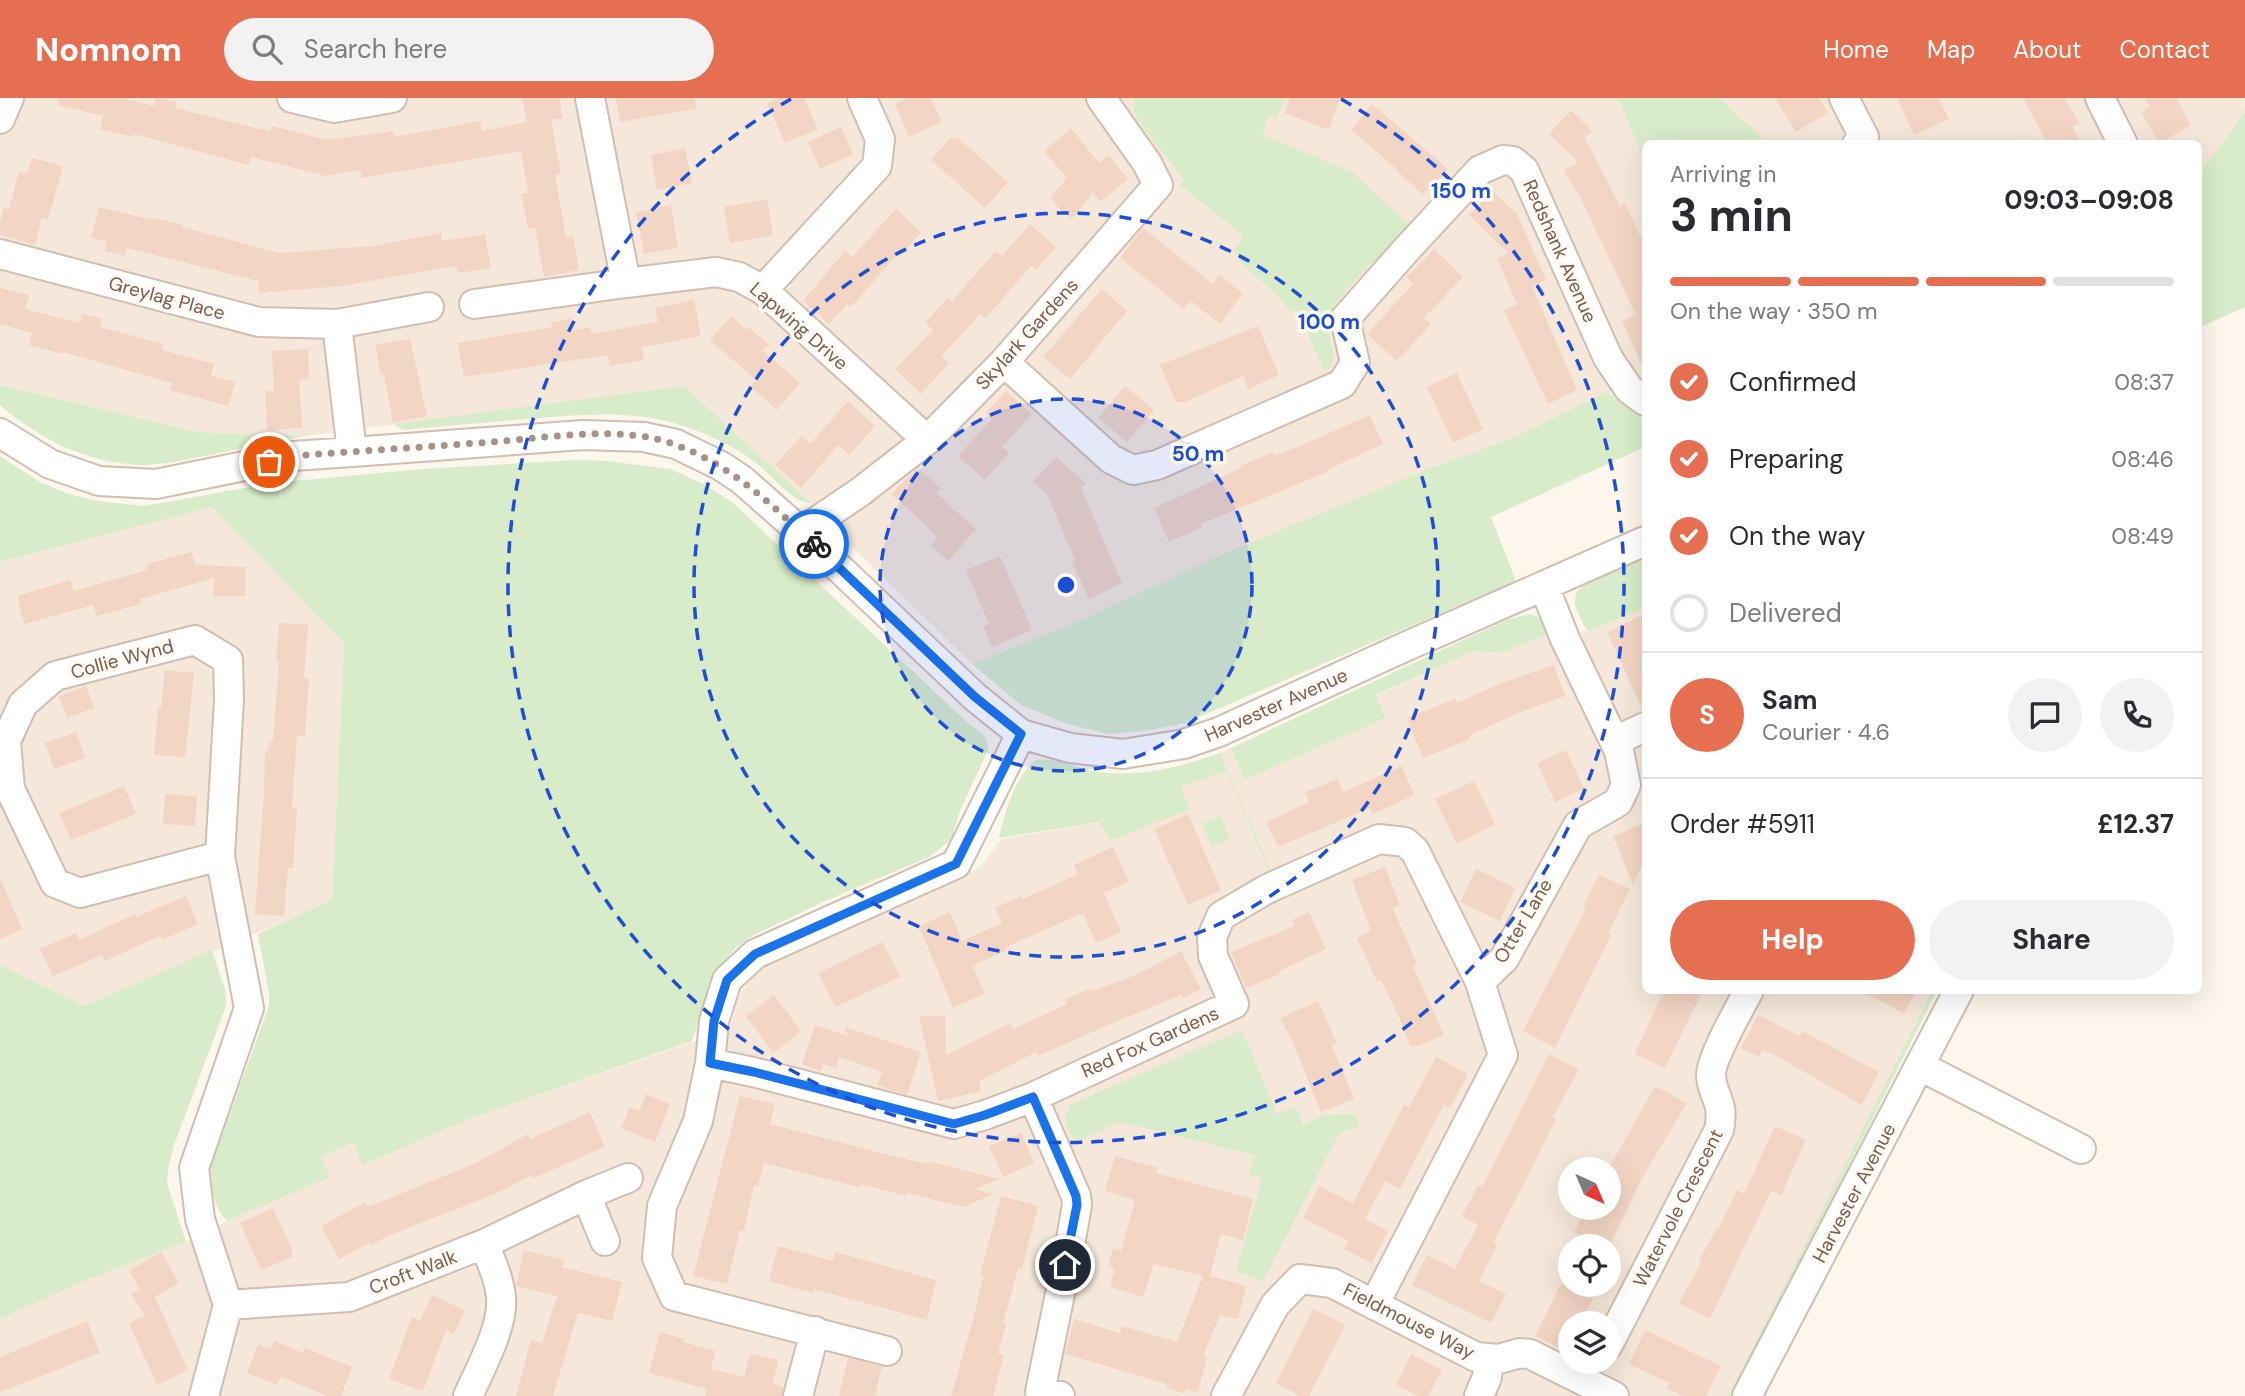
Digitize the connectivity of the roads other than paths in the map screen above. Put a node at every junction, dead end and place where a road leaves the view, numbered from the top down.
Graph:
1 (9, 98) edge
2 (292, 98) edge
3 (392, 98) edge
4 (590, 98) edge
5 (862, 98) edge
6 (1101, 98) edge
7 (1844, 98) edge
8 (2100, 98) edge
9 (0, 119) edge
10 (1860, 140) edge
11 (2121, 140) edge
12 (0, 254) edge
13 (626, 284) junction
14 (763, 290) junction
15 (474, 304) dead end
16 (429, 307) dead end
17 (337, 324) junction
18 (1004, 362) junction
19 (1642, 399) edge
20 (0, 433) edge
21 (927, 440) junction
22 (352, 452) junction
23 (801, 532) junction
24 (1642, 542) edge
25 (1544, 586) junction
26 (1642, 728) edge
27 (1021, 734) junction
28 (1615, 741) junction
29 (220, 856) junction
30 (1480, 982) junction
31 (1747, 994) edge
32 (1957, 994) edge
33 (710, 1063) junction
34 (1920, 1066) junction
35 (1033, 1097) junction
36 (2081, 1149) dead end
37 (628, 1178) dead end
38 (586, 1195) junction
39 (605, 1241) dead end
40 (484, 1244) junction
41 (228, 1305) junction
42 (1374, 1305) junction
43 (1621, 1320) edge
44 (816, 1331) junction
45 (887, 1351) dead end
46 (1489, 1359) junction
47 (1558, 1362) edge
48 (1595, 1374) edge
49 (204, 1396) edge
50 (468, 1396) edge
51 (798, 1396) edge
52 (1060, 1396) edge
53 (1226, 1396) edge
54 (1479, 1396) edge
55 (1614, 1396) edge
56 (1747, 1396) edge

1 - 9 street
2 - 3 street
4 - 13 street
5 - 14 street
6 - 18 street, Skylark Gardens
7 - 10 street
8 - 11 street
12 - 17 street, Greylag Place
13 - 14 street, Lapwing Drive
13 - 15 street, Lapwing Drive
14 - 21 street, Lapwing Drive
16 - 17 street, Greylag Place
17 - 22 street
18 - 19 street, Redshank Avenue
18 - 21 street, Skylark Gardens
20 - 22 street, Harvester Avenue
21 - 23 street, Skylark Gardens
22 - 23 street, Harvester Avenue
23 - 27 street, Harvester Avenue
24 - 25 street, Harvester Avenue
25 - 27 street, Harvester Avenue
25 - 28 street, Otter Lane
26 - 28 street
27 - 33 street
28 - 30 street, Otter Lane
29 - 29 street, Collie Wynd
29 - 41 street, Collie Wynd
30 - 35 street, Red Fox Gardens
30 - 42 street, Otter Lane
31 - 43 street, Watervole Crescent
32 - 34 street, Harvester Avenue
33 - 35 street, Red Fox Gardens
33 - 44 street
34 - 36 street
34 - 56 street, Harvester Avenue
35 - 52 street
37 - 38 street, Croft Walk
38 - 39 street
38 - 40 street, Croft Walk
40 - 41 street, Croft Walk
40 - 50 street
41 - 49 street
42 - 46 street, Fieldmouse Way
42 - 53 street, Fieldmouse Way
44 - 45 street
44 - 51 street
46 - 47 street
46 - 54 street
48 - 55 street

